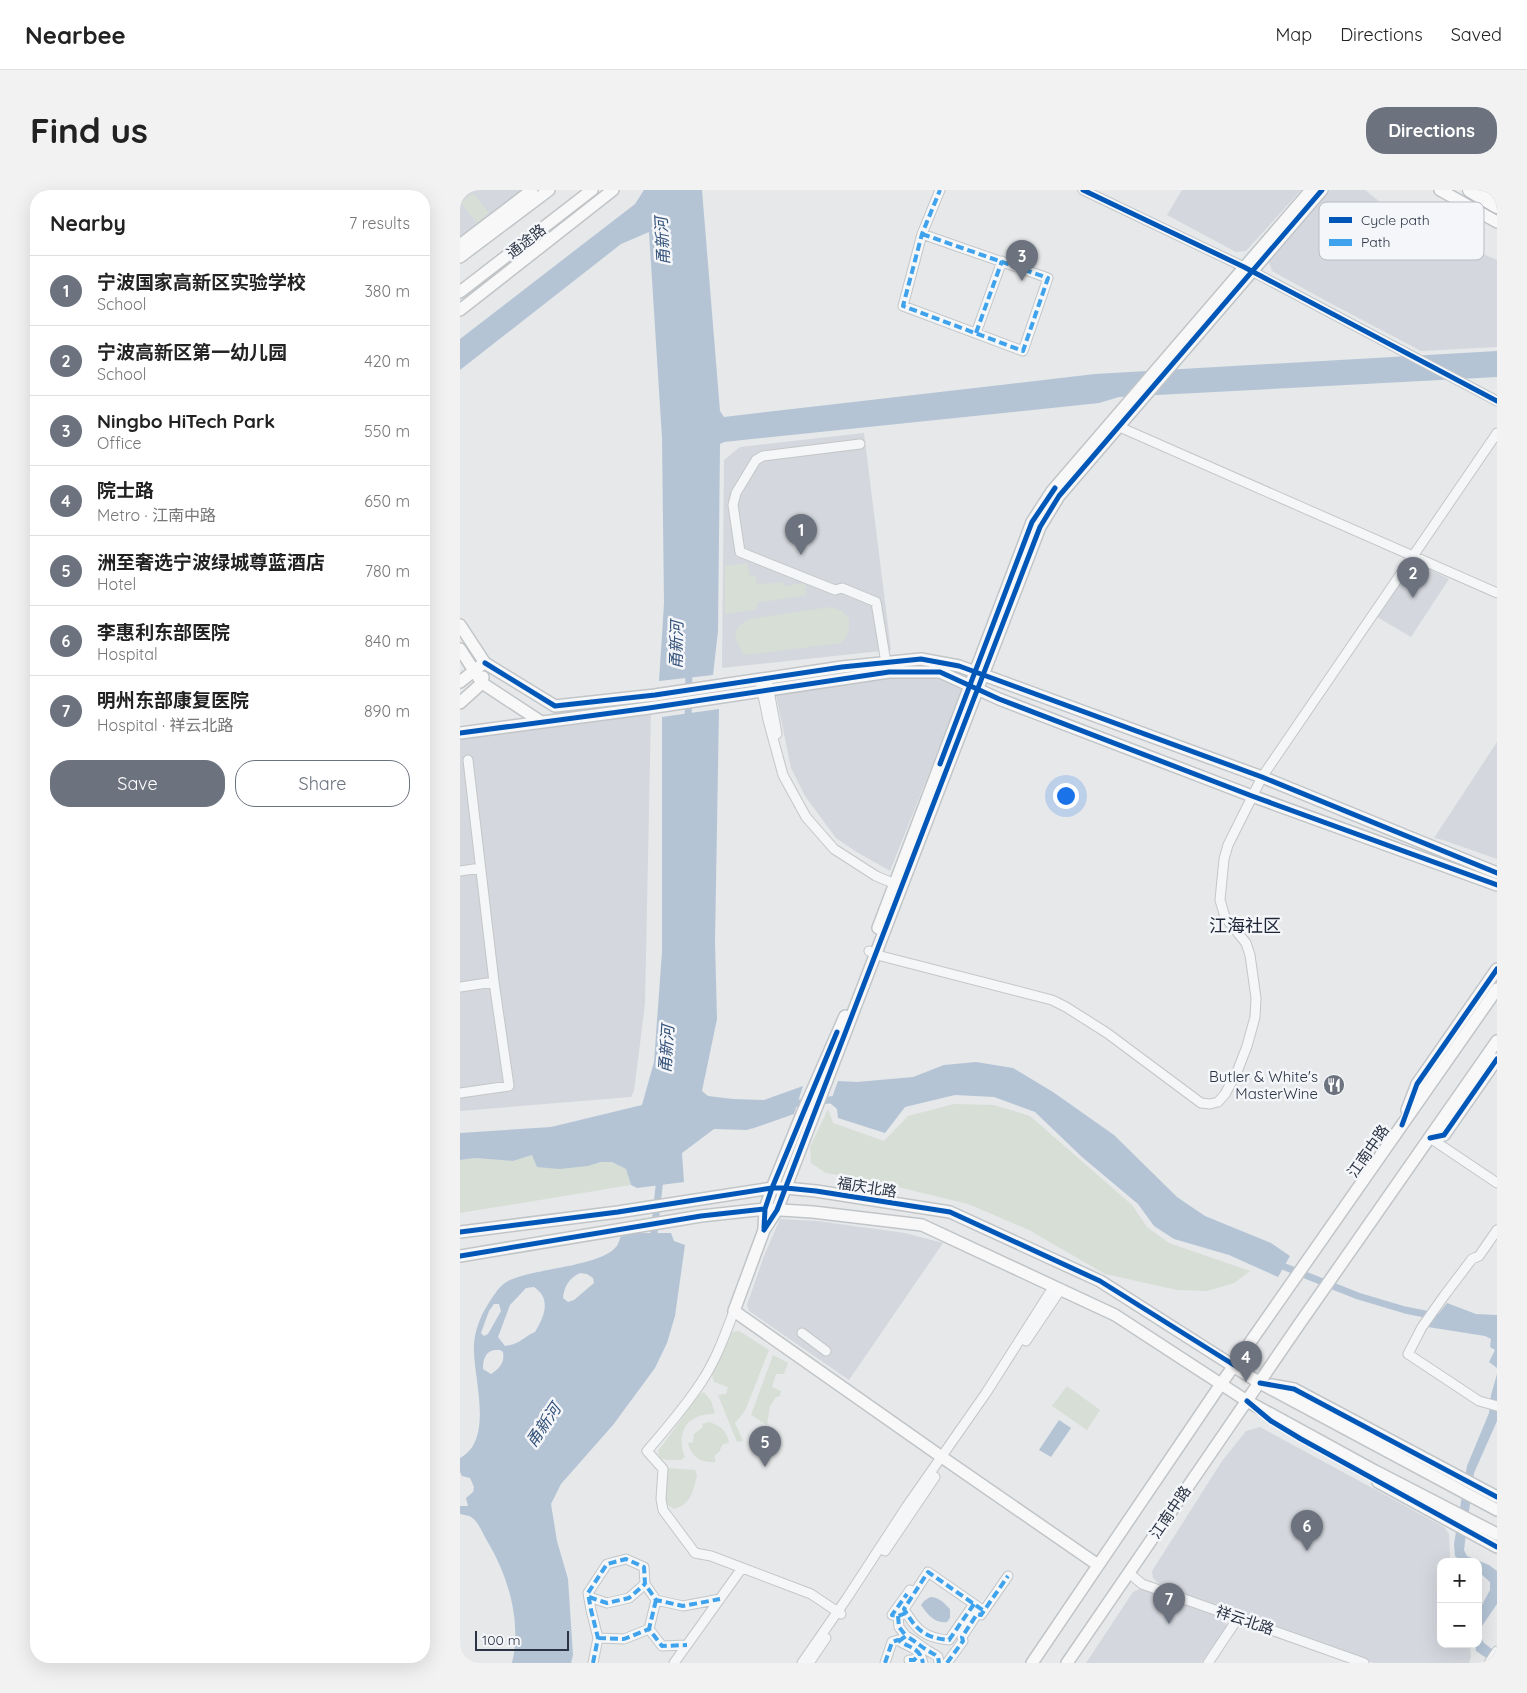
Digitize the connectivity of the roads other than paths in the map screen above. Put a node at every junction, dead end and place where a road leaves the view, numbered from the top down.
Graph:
1 (532, 190) edge
2 (549, 190) edge
3 (592, 190) edge
4 (613, 190) edge
5 (940, 190) edge
6 (1083, 190) edge
7 (1311, 190) edge
8 (1322, 190) edge
9 (1440, 190) edge
10 (1470, 190) edge
11 (1461, 202) edge
12 (1497, 206) edge
13 (1484, 215) edge
14 (1497, 222) edge
15 (922, 234) junction
16 (460, 245) edge
17 (460, 257) edge
18 (1002, 261) junction
19 (1248, 269) junction
20 (460, 292) edge
21 (460, 310) edge
22 (976, 333) junction
23 (1497, 401) edge
24 (1115, 424) junction
25 (1497, 433) edge
26 (860, 444) dead end
27 (1413, 556) junction
28 (1497, 593) edge
29 (460, 625) edge
30 (460, 649) edge
31 (485, 663) junction
32 (886, 663) junction
33 (475, 670) junction
34 (979, 674) junction
35 (460, 682) edge
36 (482, 683) junction
37 (765, 685) junction
38 (974, 687) junction
39 (724, 691) junction
40 (460, 703) edge
41 (540, 721) junction
42 (460, 733) edge
43 (468, 760) dead end
44 (1262, 777) junction
45 (1252, 796) junction
46 (480, 868) junction
47 (460, 871) edge
48 (1497, 873) edge
49 (899, 883) junction
50 (1497, 885) edge
51 (873, 952) junction
52 (1497, 969) edge
53 (494, 982) junction
54 (460, 987) edge
55 (1497, 989) edge
56 (1497, 1041) edge
57 (1497, 1059) edge
58 (819, 1088) junction
59 (460, 1093) edge
60 (1402, 1125) junction
61 (1430, 1138) junction
62 (1497, 1184) edge
63 (772, 1188) junction
64 (786, 1188) junction
65 (765, 1209) junction
66 (777, 1210) junction
67 (764, 1230) junction
68 (1497, 1230) edge
69 (460, 1232) edge
70 (460, 1256) edge
71 (1057, 1288) junction
72 (734, 1311) junction
73 (802, 1333) dead end
74 (826, 1350) dead end
75 (1234, 1365) junction
76 (1260, 1383) junction
77 (1221, 1384) junction
78 (1247, 1401) junction
79 (1497, 1406) edge
80 (944, 1459) junction
81 (1497, 1498) edge
82 (1497, 1510) edge
83 (1497, 1534) edge
84 (1497, 1546) edge
85 (1098, 1565) junction
86 (742, 1568) junction
87 (928, 1572) junction
88 (1129, 1572) junction
89 (1008, 1576) dead end
90 (645, 1584) junction
91 (589, 1597) junction
92 (720, 1599) junction
93 (656, 1600) junction
94 (974, 1604) junction
95 (981, 1612) junction
96 (840, 1613) junction
97 (902, 1614) junction
98 (1238, 1618) junction
99 (649, 1628) junction
100 (598, 1638) junction
101 (902, 1638) junction
102 (951, 1644) dead end
103 (687, 1645) junction
104 (1497, 1651) edge
105 (921, 1654) junction
106 (908, 1660) dead end
107 (813, 1662) edge
108 (593, 1663) edge
109 (674, 1663) edge
110 (802, 1663) edge
111 (885, 1663) edge
112 (924, 1663) edge
113 (939, 1663) edge
114 (947, 1663) edge
115 (1032, 1663) edge
116 (1067, 1663) edge
117 (1208, 1663) edge
118 (1364, 1663) edge
119 (1489, 1663) edge

1 - 16 main road
2 - 17 main road, 通途路
3 - 20 main road, 通途路
4 - 21 main road
5 - 15 street
6 - 19 street
7 - 19 main road
8 - 19 main road
9 - 11 main road
10 - 12 highway
13 - 14 main road
15 - 18 street
15 - 22 street
18 - 22 street
18 - 22 street
19 - 23 street
19 - 24 main road
24 - 27 street
24 - 34 main road
25 - 27 street
26 - 32 street
27 - 28 street
27 - 44 street
29 - 31 main road
30 - 33 main road
31 - 33 main road
31 - 36 main road
31 - 39 main road
32 - 34 main road
32 - 37 main road
33 - 35 main road
33 - 36 main road
34 - 38 main road
34 - 44 main road
36 - 40 main road
36 - 41 main road
37 - 38 main road
37 - 39 main road
37 - 49 street
38 - 45 main road
38 - 49 main road
39 - 41 main road
41 - 42 main road
43 - 46 street
44 - 45 street
44 - 48 main road
45 - 50 main road
45 - 51 street
46 - 47 street
46 - 53 street
49 - 51 main road
51 - 58 main road
52 - 60 main road
53 - 54 street
53 - 59 street
55 - 60 main road, 江南中路
56 - 61 main road, 江南中路
57 - 61 main road
58 - 63 main road
58 - 64 main road
60 - 75 main road, 江南中路
61 - 62 street
61 - 76 main road, 江南中路
63 - 64 main road, 福庆北路
63 - 65 main road
63 - 69 main road, 福庆北路
64 - 66 main road
64 - 75 main road, 福庆北路
65 - 66 main road, 福庆北路
65 - 67 main road
65 - 70 main road, 福庆北路
66 - 67 main road
66 - 71 main road, 福庆北路
67 - 72 main road
68 - 79 street
71 - 77 main road, 福庆北路
71 - 80 street
72 - 80 main road
72 - 86 street
73 - 74 street
75 - 76 main road, 福庆北路
75 - 77 main road, 江南中路
76 - 78 main road, 江南中路
76 - 81 main road
76 - 82 main road, 福庆北路
77 - 78 main road, 福庆北路
77 - 85 main road, 江南中路
78 - 83 main road, 福庆北路
78 - 84 main road
78 - 88 main road, 江南中路
80 - 85 main road
80 - 96 street
85 - 115 main road, 江南中路
86 - 92 street
86 - 96 street
87 - 94 street
87 - 97 street
87 - 97 street
88 - 98 street, 祥云北路
88 - 116 main road, 江南中路
89 - 95 street
90 - 91 street
90 - 91 street
90 - 93 street
91 - 100 street
92 - 93 street
92 - 103 street
93 - 99 street
94 - 95 street
94 - 97 street
95 - 102 street
95 - 114 street
96 - 107 street
96 - 110 street
97 - 101 street
98 - 117 street
98 - 118 street, 祥云北路
99 - 100 street
99 - 103 street
100 - 108 street
101 - 105 street
101 - 111 street
101 - 113 street
103 - 109 street
104 - 119 street
105 - 106 street
105 - 112 street

